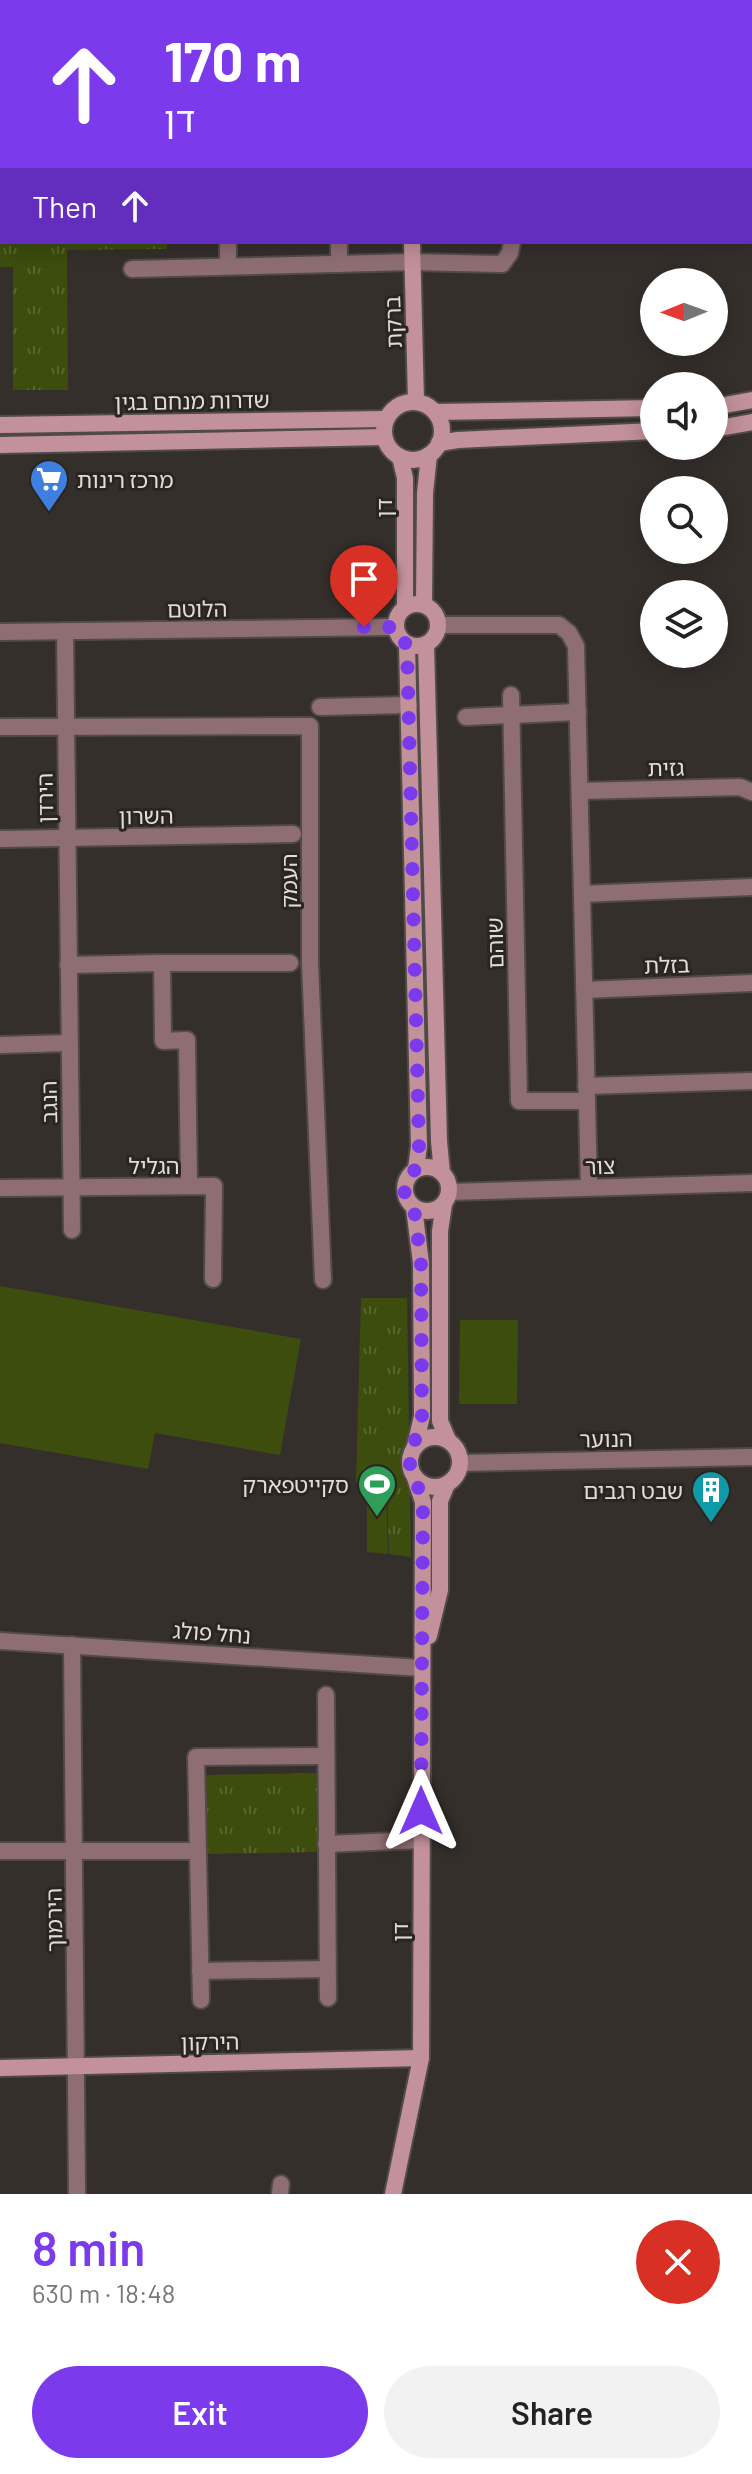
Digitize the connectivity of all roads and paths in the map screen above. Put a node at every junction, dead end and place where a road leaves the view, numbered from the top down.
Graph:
1 (228, 244) edge
2 (339, 244) edge
3 (412, 244) edge
4 (512, 244) edge
5 (412, 262) junction
6 (339, 264) junction
7 (228, 266) junction
8 (132, 269) dead end
9 (752, 400) edge
10 (416, 401) junction
11 (728, 404) edge
12 (640, 408) edge
13 (435, 412) junction
14 (386, 419) junction
15 (752, 422) edge
16 (0, 425) edge
17 (728, 426) edge
18 (640, 432) edge
19 (384, 437) junction
20 (0, 445) edge
21 (434, 449) junction
22 (400, 457) junction
23 (424, 605) junction
24 (405, 607) junction
25 (438, 625) junction
26 (395, 627) junction
27 (65, 631) junction
28 (0, 632) edge
29 (426, 644) junction
30 (407, 645) junction
31 (511, 695) dead end
32 (409, 705) junction
33 (320, 707) dead end
34 (578, 712) junction
35 (511, 716) junction
36 (466, 717) dead end
37 (0, 727) edge
38 (65, 727) junction
39 (580, 791) junction
40 (752, 792) edge
41 (293, 834) dead end
42 (67, 838) junction
43 (0, 839) edge
44 (752, 887) edge
45 (582, 894) junction
46 (162, 963) junction
47 (290, 963) dead end
48 (68, 965) junction
49 (752, 983) edge
50 (584, 990) junction
51 (69, 1043) junction
52 (0, 1045) edge
53 (752, 1081) edge
54 (587, 1094) junction
55 (416, 1169) junction
56 (442, 1173) junction
57 (752, 1183) edge
58 (189, 1186) junction
59 (71, 1187) junction
60 (589, 1187) junction
61 (0, 1188) edge
62 (446, 1198) junction
63 (414, 1208) junction
64 (72, 1230) dead end
65 (213, 1279) dead end
66 (323, 1280) dead end
67 (448, 1440) junction
68 (415, 1446) junction
69 (752, 1457) edge
70 (460, 1463) junction
71 (415, 1478) junction
72 (447, 1484) junction
73 (0, 1641) edge
74 (72, 1645) junction
75 (421, 1668) junction
76 (326, 1695) dead end
77 (325, 1756) junction
78 (421, 1840) junction
79 (326, 1844) junction
80 (74, 1850) junction
81 (0, 1851) edge
82 (197, 1851) junction
83 (327, 1969) junction
84 (200, 1971) junction
85 (328, 1998) dead end
86 (201, 2000) dead end
87 (421, 2058) junction
88 (76, 2066) junction
89 (0, 2068) edge
90 (77, 2194) edge
91 (393, 2194) edge

1 - 7 street
2 - 6 street
3 - 5 street, ברקת
4 - 5 street
5 - 6 street
5 - 10 street, ברקת
6 - 7 street
7 - 8 street
9 - 11 street
10 - 13 street
10 - 14 street
12 - 13 street
13 - 21 street
14 - 16 street, שדרות מנחם בגין
14 - 19 street
15 - 17 street
18 - 21 street
19 - 20 street, שדרות מנחם בגין
19 - 22 street
21 - 22 street
21 - 23 street, דן
22 - 24 street, דן
23 - 24 street
23 - 25 street
24 - 26 street
25 - 29 street
25 - 34 street
26 - 27 street, הלוטם
26 - 30 street
27 - 28 street, הלוטם
27 - 38 street, הירדן
29 - 30 street
29 - 56 street
30 - 32 street
31 - 35 street, שוהם
32 - 33 street
32 - 55 street
34 - 35 street
34 - 39 street
35 - 36 street
35 - 54 street, שוהם
37 - 38 street
38 - 42 street, הירדן
38 - 66 street, העמק
39 - 40 street, גזית
39 - 45 street
41 - 42 street, השרון
42 - 43 street, השרון
42 - 48 street, הירדן
44 - 45 street
45 - 50 street
46 - 47 street
46 - 48 street
46 - 58 street
48 - 51 street, הירדן
49 - 50 street, בזלת
50 - 54 street
51 - 52 street
51 - 59 street, הנגב
53 - 54 street
54 - 60 street
55 - 56 street
55 - 63 street
56 - 62 street
57 - 60 street, צור
58 - 59 street, הגליל
58 - 65 street, הגליל
59 - 61 street, הגליל
59 - 64 street, הנגב
60 - 62 street, צור
62 - 63 street
62 - 67 street
63 - 68 street
67 - 68 street
67 - 70 street
68 - 71 street
69 - 70 street, הנוער
70 - 72 street
71 - 72 street
71 - 75 street, דן
72 - 75 street, דן
73 - 74 street, נחל פולג
74 - 75 street, נחל פולג
74 - 80 street, הירמוך
75 - 78 street, דן
76 - 77 street
77 - 79 street
77 - 82 street
78 - 79 street
78 - 87 street, דן
79 - 83 street
80 - 81 street
80 - 82 street
80 - 88 street, הירמוך
82 - 84 street
83 - 84 street
83 - 85 street
84 - 86 street
87 - 88 street, הירקון
87 - 91 street, דן
88 - 89 street, הירקון
88 - 90 street, הירמוך

